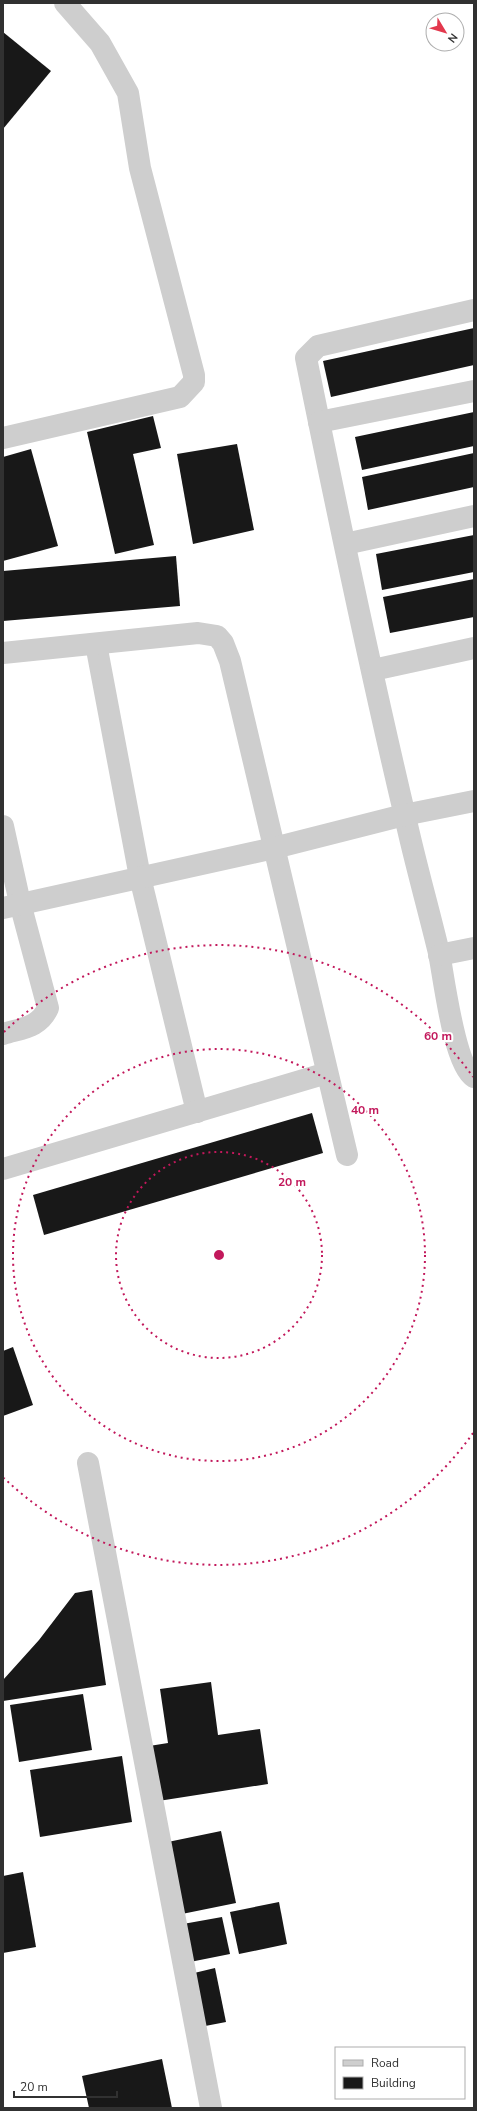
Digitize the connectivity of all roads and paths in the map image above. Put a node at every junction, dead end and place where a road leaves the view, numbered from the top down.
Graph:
1 (65, 3) edge
2 (474, 310) edge
3 (474, 391) edge
4 (319, 422) junction
5 (3, 438) edge
6 (474, 516) edge
7 (345, 544) junction
8 (96, 644) junction
9 (474, 648) edge
10 (3, 653) edge
11 (373, 670) junction
12 (474, 801) edge
13 (404, 815) junction
14 (3, 826) edge
15 (274, 848) junction
16 (140, 877) junction
17 (12, 906) edge
18 (474, 948) edge
19 (439, 955) junction
20 (3, 1034) edge
21 (327, 1073) junction
22 (474, 1077) edge
23 (197, 1112) junction
24 (347, 1155) dead end
25 (3, 1169) edge
26 (88, 1463) dead end
27 (211, 2108) edge

1 - 5 street
2 - 4 street
3 - 4 street
4 - 7 street
6 - 7 street
7 - 11 street
8 - 10 street
8 - 15 street
8 - 16 street
9 - 11 street
11 - 13 street
12 - 13 street
13 - 15 street
13 - 19 street
14 - 17 street
15 - 16 street
15 - 21 street
16 - 17 street
16 - 23 street
17 - 20 street
18 - 19 street
19 - 22 street
21 - 23 street
21 - 24 street
23 - 25 street
26 - 27 street

